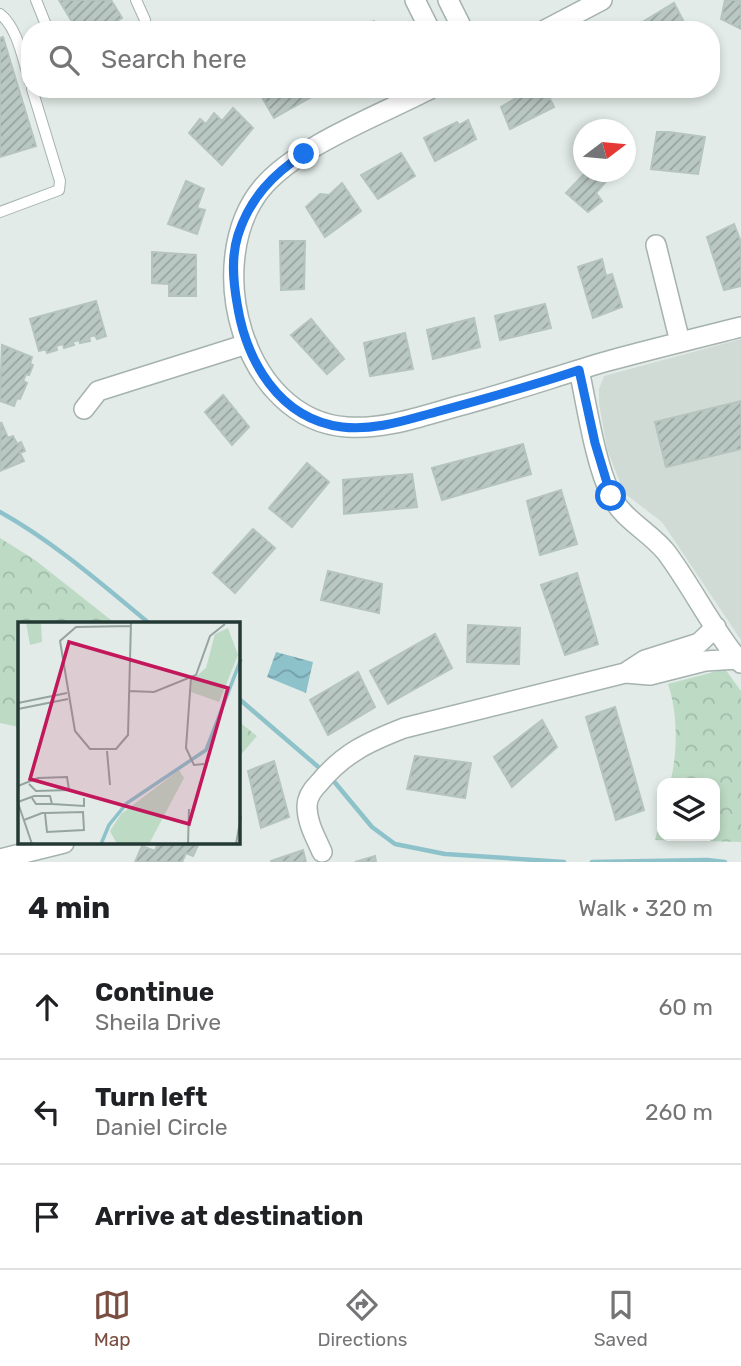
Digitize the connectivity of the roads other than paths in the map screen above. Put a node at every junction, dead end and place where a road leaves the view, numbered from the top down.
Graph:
1 (36, 0) edge
2 (136, 0) edge
3 (415, 0) edge
4 (448, 0) edge
5 (602, 0) edge
6 (1, 17) edge
7 (44, 21) edge
8 (145, 21) edge
9 (426, 21) edge
10 (458, 21) edge
11 (562, 21) edge
12 (21, 53) edge
13 (35, 98) edge
14 (413, 98) edge
15 (0, 212) edge
16 (656, 245) dead end
17 (741, 327) edge
18 (680, 342) junction
19 (247, 344) junction
20 (579, 370) junction
21 (84, 409) dead end
22 (716, 627) junction
23 (739, 661) edge
24 (625, 673) junction
25 (60, 844) edge
26 (322, 852) dead end
27 (0, 859) edge

1 - 7 lane
2 - 8 lane
3 - 9 street
4 - 10 street
5 - 11 street
6 - 12 lane
13 - 15 lane
14 - 19 street
16 - 18 street
17 - 18 street
18 - 20 street
19 - 20 street
19 - 21 street
20 - 22 street
22 - 23 street
22 - 24 street
23 - 24 street
24 - 26 street
25 - 27 street

